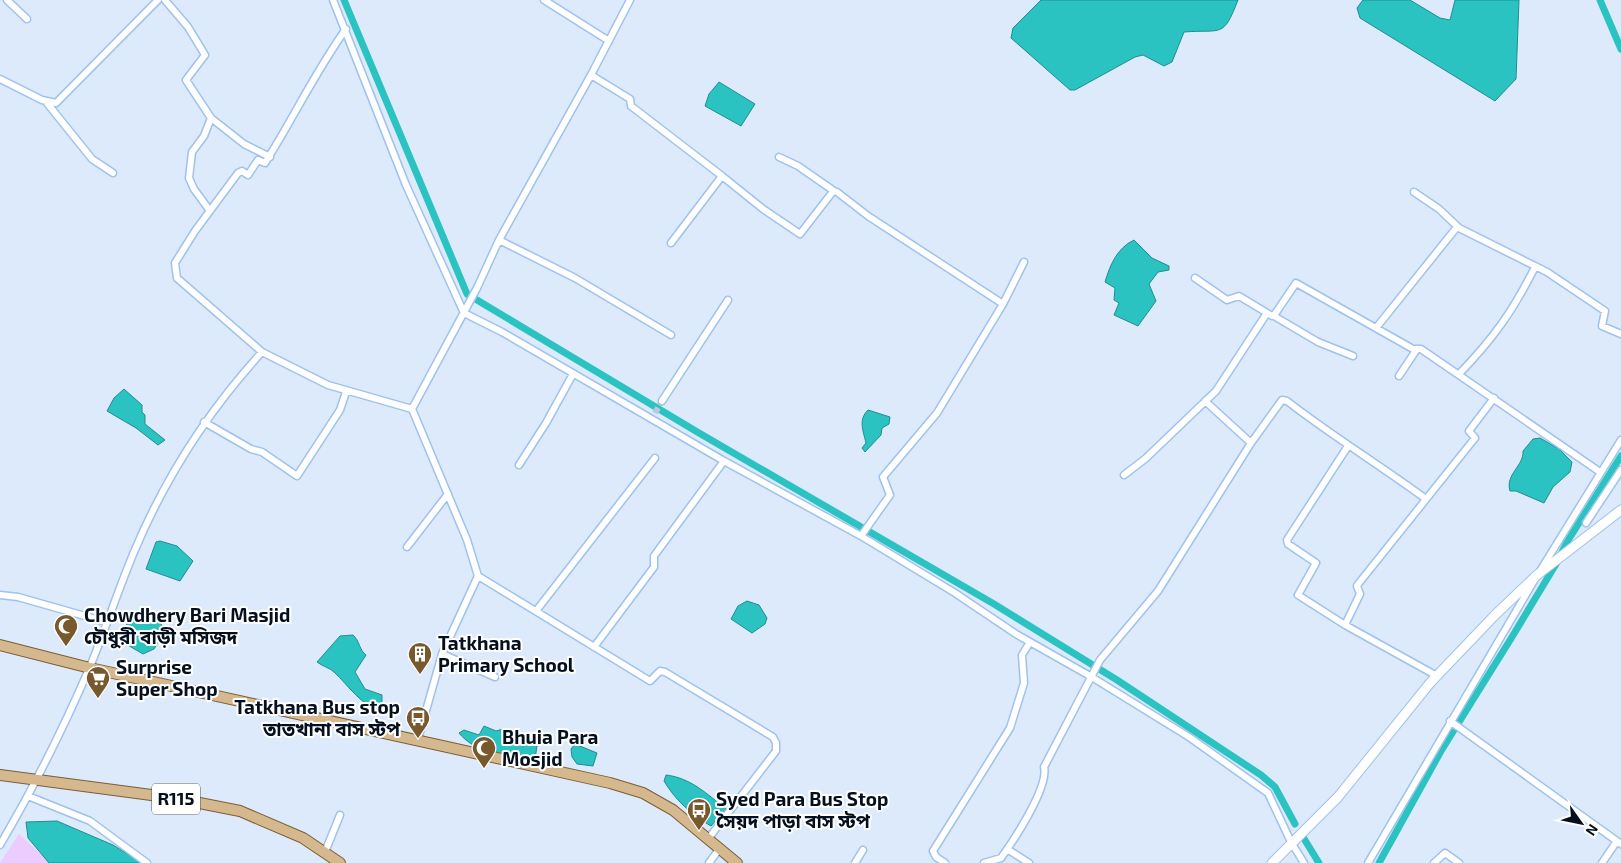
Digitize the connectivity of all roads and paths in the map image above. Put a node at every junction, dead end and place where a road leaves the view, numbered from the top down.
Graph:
1 (8, 0) edge
2 (158, 0) edge
3 (165, 0) edge
4 (333, 0) edge
5 (544, 0) edge
6 (630, 0) edge
7 (27, 19) dead end
8 (346, 29) junction
9 (608, 42) junction
10 (591, 75) junction
11 (0, 79) edge
12 (46, 102) junction
13 (211, 118) junction
14 (270, 157) junction
15 (779, 157) dead end
16 (113, 173) dead end
17 (722, 176) junction
18 (834, 191) junction
19 (1414, 192) dead end
20 (210, 211) junction
21 (1457, 227) junction
22 (500, 240) junction
23 (670, 243) dead end
24 (1024, 262) dead end
25 (1536, 267) junction
26 (1195, 278) dead end
27 (728, 300) dead end
28 (1003, 304) junction
29 (464, 313) junction
30 (1270, 315) junction
31 (1376, 328) junction
32 (1621, 334) edge
33 (671, 336) dead end
34 (1418, 349) junction
35 (262, 352) junction
36 (1353, 356) dead end
37 (573, 374) junction
38 (1459, 374) junction
39 (1399, 376) dead end
40 (346, 392) junction
41 (1494, 398) junction
42 (1206, 401) junction
43 (662, 402) tunnel mouth
44 (412, 409) junction
45 (204, 422) junction
46 (1621, 440) edge
47 (1251, 443) junction
48 (1348, 446) junction
49 (655, 458) dead end
50 (724, 462) junction
51 (519, 465) dead end
52 (1621, 470) edge
53 (1600, 472) junction
54 (1124, 475) dead end
55 (448, 494) junction
56 (1426, 500) junction
57 (1621, 510) edge
58 (1586, 523) dead end
59 (862, 534) junction
60 (407, 547) dead end
61 (1541, 573) junction
62 (478, 576) junction
63 (0, 595) edge
64 (536, 610) junction
65 (106, 622) junction
66 (1345, 625) junction
67 (1030, 642) junction
68 (0, 645) edge
69 (594, 648) junction
70 (442, 654) junction
71 (90, 668) junction
72 (1092, 674) junction
73 (1437, 676) junction
74 (495, 677) dead end
75 (1452, 722) junction
76 (418, 739) junction
77 (0, 775) edge
78 (36, 779) junction
79 (28, 796) junction
80 (340, 815) dead end
81 (708, 839) junction
82 (1291, 842) junction
83 (1619, 843) edge
84 (0, 845) edge
85 (720, 848) junction
86 (863, 850) dead end
87 (1007, 850) junction
88 (325, 852) junction
89 (147, 863) edge
90 (340, 863) edge
91 (709, 863) edge
92 (737, 863) edge
93 (855, 863) edge
94 (945, 863) edge
95 (984, 863) edge
96 (1029, 863) edge
97 (1272, 863) edge
98 (1304, 863) edge
99 (1368, 863) edge
100 (1434, 863) edge
101 (1459, 863) edge
102 (1602, 863) edge

1 - 7 street
2 - 12 street
3 - 13 street
4 - 8 street
5 - 9 street
6 - 9 street
8 - 14 street
8 - 29 street
9 - 10 street
10 - 17 street
10 - 22 street
11 - 12 street
12 - 16 street
13 - 14 street
13 - 20 street
14 - 20 street
15 - 18 street
17 - 18 street
17 - 23 street
18 - 28 street
19 - 21 street
20 - 35 street
21 - 25 street
21 - 31 street
22 - 29 street
22 - 33 street
24 - 28 street
25 - 32 street
25 - 38 street
26 - 30 street
27 - 43 street
28 - 59 street
29 - 37 street
29 - 44 street
30 - 31 street
30 - 36 street
30 - 42 street
31 - 34 street
34 - 38 street
34 - 39 street
35 - 40 street
35 - 45 street
37 - 50 street
37 - 51 street
38 - 41 street
40 - 44 street
40 - 45 street
41 - 53 street
41 - 56 street
42 - 47 street
42 - 54 street
44 - 55 street
45 - 65 street
46 - 53 street
47 - 48 street
47 - 72 street
48 - 56 street
48 - 66 street
49 - 64 street
50 - 59 street
50 - 69 street
52 - 58 street
53 - 61 street
55 - 60 street
55 - 62 street
56 - 66 street
57 - 61 street
59 - 67 street
61 - 73 street
61 - 75 street
62 - 64 street
62 - 70 street
63 - 65 street
64 - 69 street
65 - 71 street
66 - 73 street
67 - 72 street
67 - 94 street
68 - 71 main road
69 - 81 street
70 - 74 street
70 - 76 street
71 - 76 main road
71 - 78 street
72 - 82 street
72 - 87 street
73 - 82 street
75 - 83 street
75 - 99 street
76 - 81 main road
77 - 78 main road, R115
78 - 79 street
78 - 88 main road, R115
79 - 84 street
79 - 89 street
80 - 88 street
81 - 85 main road
82 - 97 street
82 - 98 street
83 - 102 street
85 - 91 street
85 - 92 main road
86 - 93 street
87 - 95 street
87 - 96 street
88 - 90 main road, R115
100 - 101 street

